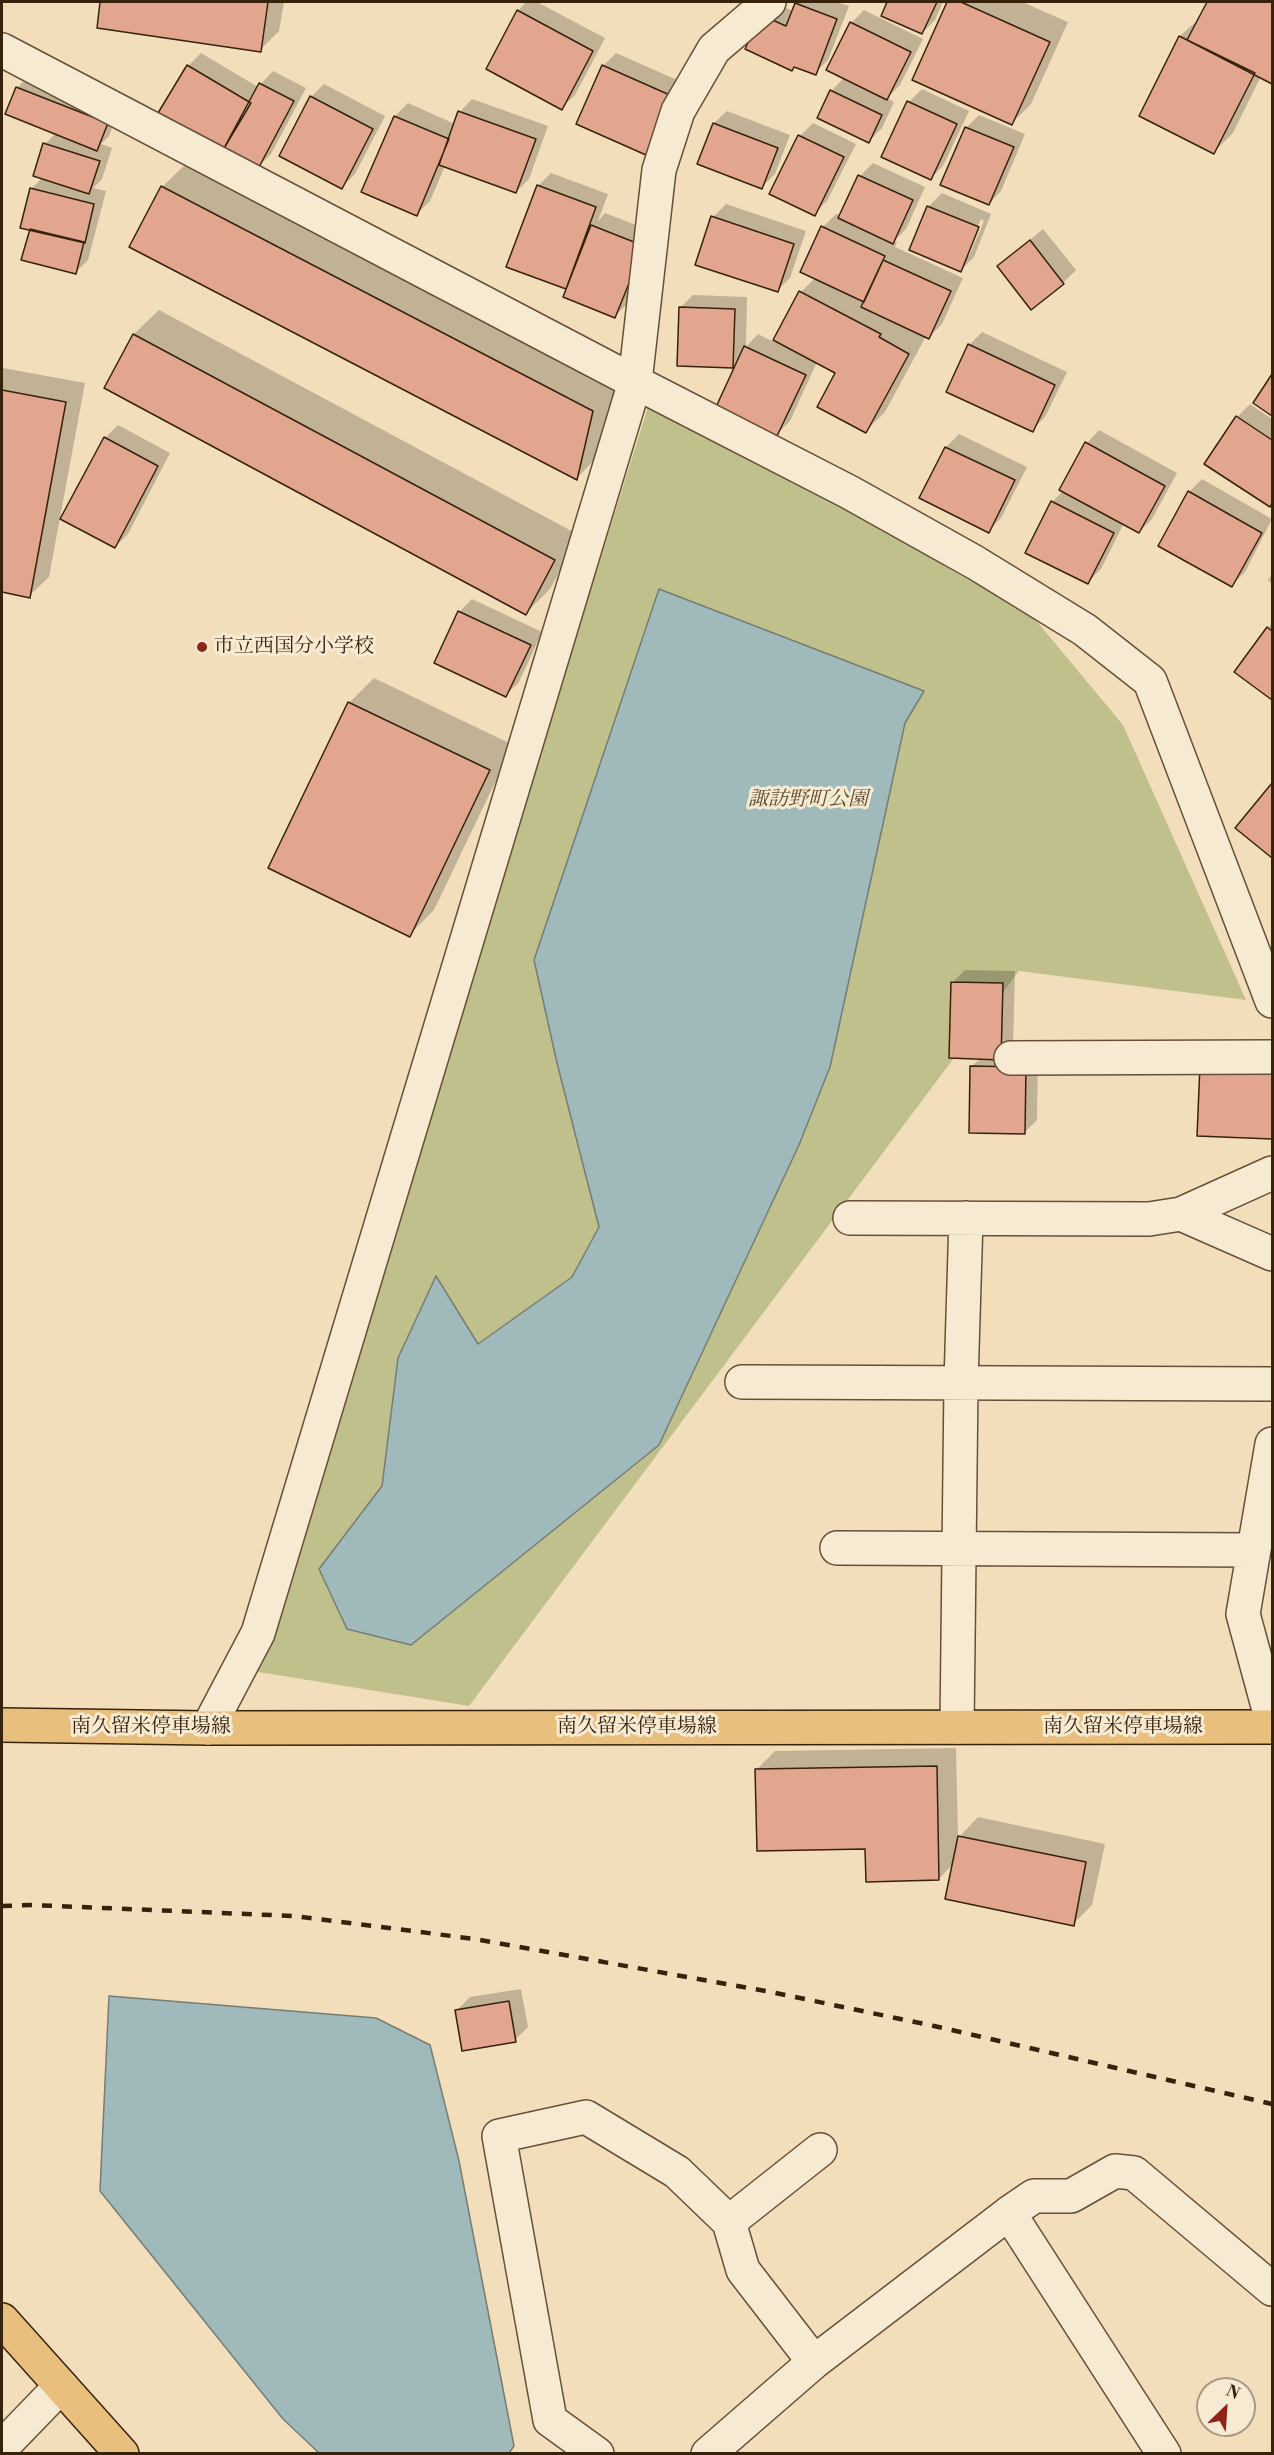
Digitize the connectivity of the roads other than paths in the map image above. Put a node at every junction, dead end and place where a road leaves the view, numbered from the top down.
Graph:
1 (769, 2) edge
2 (2, 50) edge
3 (634, 382) junction
4 (1272, 1001) edge
5 (1272, 1057) edge
6 (1011, 1058) dead end
7 (1272, 1173) edge
8 (1181, 1214) junction
9 (850, 1218) dead end
10 (966, 1218) junction
11 (1272, 1254) edge
12 (742, 1382) dead end
13 (961, 1383) junction
14 (1272, 1384) edge
15 (1272, 1444) edge
16 (837, 1548) dead end
17 (958, 1548) junction
18 (1254, 1550) junction
19 (1272, 1721) edge
20 (2, 1725) edge
21 (1272, 1726) edge
22 (957, 1727) junction
23 (208, 1728) junction
24 (820, 2150) dead end
25 (1009, 2213) junction
26 (729, 2222) junction
27 (1272, 2289) edge
28 (2, 2320) edge
29 (814, 2362) junction
30 (61, 2386) junction
31 (2, 2447) edge
32 (122, 2454) edge
33 (597, 2454) edge
34 (708, 2454) edge
35 (1164, 2454) edge

1 - 3 street
2 - 3 street
3 - 4 street
3 - 23 street
5 - 6 street
7 - 8 street
8 - 10 street
8 - 11 street
9 - 10 street
10 - 13 street
12 - 13 street
13 - 14 street
13 - 17 street
15 - 18 street
16 - 17 street
17 - 18 street
17 - 22 street
18 - 19 street
20 - 23 main road, 南久留米停車場線
21 - 22 main road, 南久留米停車場線
22 - 23 main road, 南久留米停車場線
24 - 26 street
25 - 27 street
25 - 29 street
25 - 35 street
26 - 29 street
26 - 33 street
28 - 30 main road
29 - 34 street
30 - 31 street
30 - 32 main road

